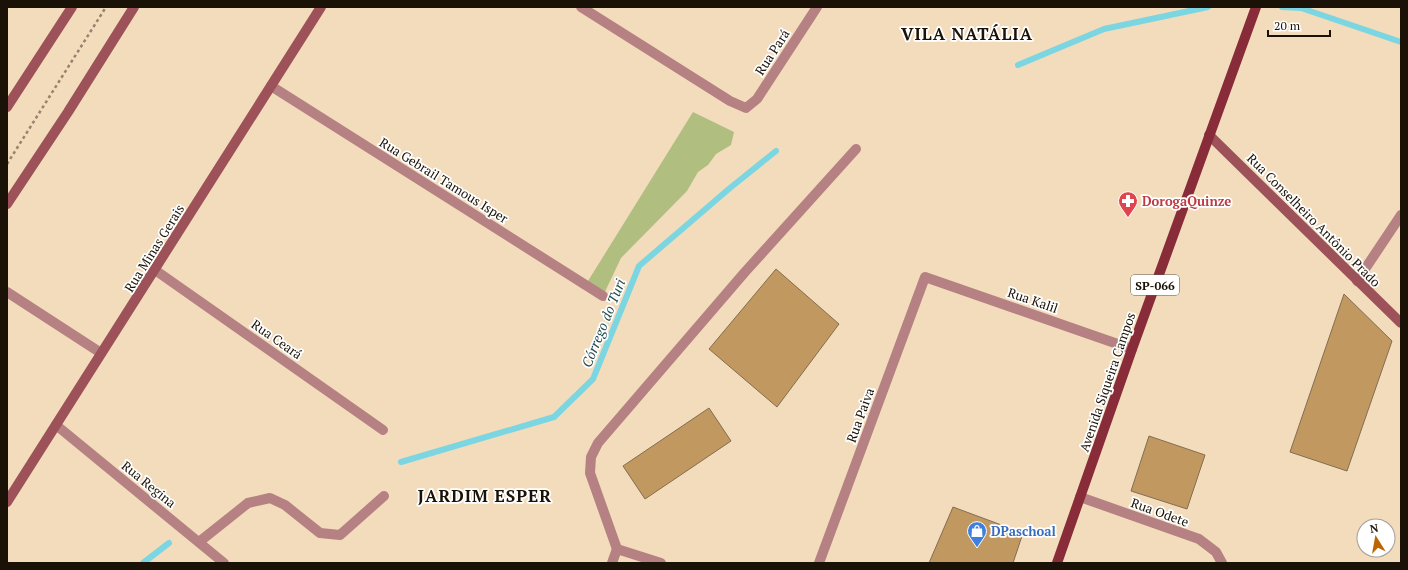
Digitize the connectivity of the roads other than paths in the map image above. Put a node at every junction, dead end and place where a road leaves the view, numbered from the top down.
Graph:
1 (72, 7) edge
2 (134, 7) edge
3 (321, 7) edge
4 (581, 7) edge
5 (817, 7) edge
6 (1256, 7) edge
7 (270, 86) junction
8 (7, 107) edge
9 (1210, 135) junction
10 (856, 149) dead end
11 (7, 204) edge
12 (1401, 215) edge
13 (155, 270) junction
14 (925, 277) joint
15 (1357, 281) junction
16 (7, 292) edge
17 (603, 296) dead end
18 (1401, 324) edge
19 (1132, 349) junction
20 (101, 353) junction
21 (56, 425) junction
22 (383, 430) dead end
23 (384, 496) dead end
24 (1080, 497) junction
25 (7, 502) edge
26 (199, 542) junction
27 (617, 549) junction
28 (224, 563) edge
29 (612, 563) edge
30 (661, 563) edge
31 (819, 563) edge
32 (1057, 563) edge
33 (1222, 563) edge

1 - 8 street
2 - 11 street
3 - 7 street, Rua Minas Gerais
4 - 5 street, Rua Pará
6 - 9 main road, Avenida Siqueira Campos / SP-066
7 - 13 street, Rua Minas Gerais
7 - 17 street, Rua Gebrail Tamous Isper
9 - 15 street, Rua Conselheiro Antônio Prado
9 - 19 main road, Avenida Siqueira Campos / SP-066
10 - 27 street
12 - 15 street
13 - 20 street, Rua Minas Gerais
13 - 22 street, Rua Ceará
14 - 19 street, Rua Kalil
14 - 31 street, Rua Paiva
15 - 18 street, Rua Conselheiro Antônio Prado
16 - 20 street
19 - 24 main road, Avenida Siqueira Campos / SP-066
20 - 21 street, Rua Minas Gerais
21 - 25 street, Rua Minas Gerais
21 - 26 street, Rua Regina
23 - 26 street
24 - 32 main road, Avenida Siqueira Campos / SP-066
24 - 33 street, Rua Odete
26 - 28 street, Rua Regina
27 - 29 street
27 - 30 street

